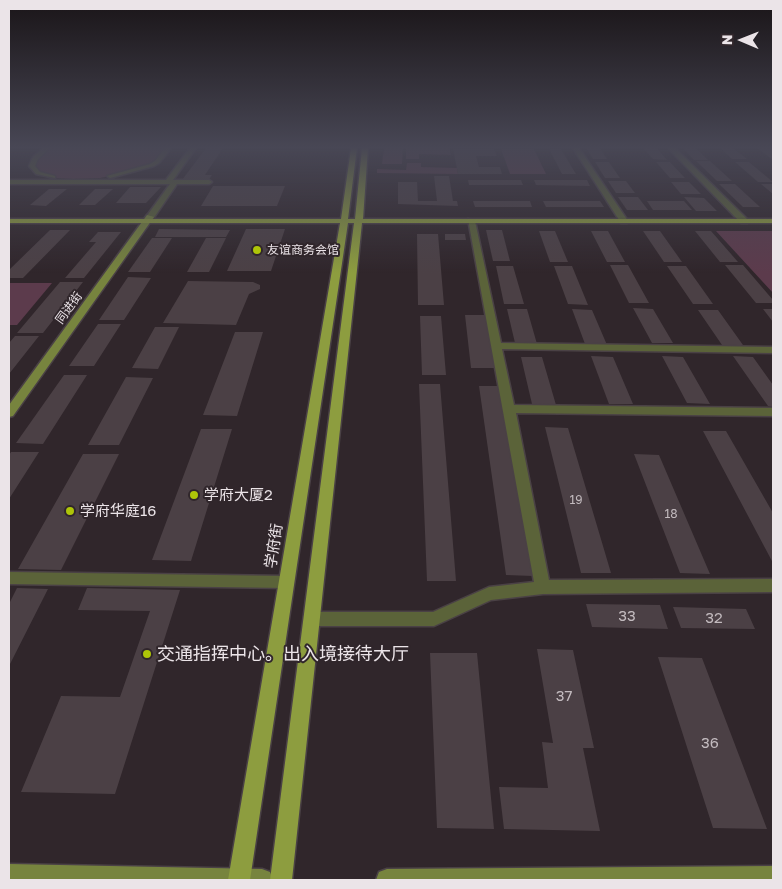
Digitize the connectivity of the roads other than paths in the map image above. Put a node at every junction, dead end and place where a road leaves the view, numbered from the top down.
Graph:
1 (166, 189) edge
2 (352, 189) edge
3 (357, 189) edge
4 (603, 189) edge
5 (712, 189) edge
6 (773, 216) edge
7 (9, 217) edge
8 (148, 219) junction
9 (351, 219) junction
10 (622, 219) junction
11 (741, 219) junction
12 (9, 221) edge
13 (471, 221) junction
14 (773, 221) edge
15 (497, 346) junction
16 (773, 350) edge
17 (509, 409) junction
18 (773, 412) edge
19 (9, 413) edge
20 (9, 578) edge
21 (286, 582) junction
22 (773, 586) edge
23 (544, 587) junction
24 (313, 619) junction
25 (9, 875) edge
26 (773, 877) edge
27 (239, 880) edge
28 (262, 880) edge
29 (281, 880) edge
30 (387, 880) edge

1 - 8 street
2 - 9 main road
3 - 9 main road
4 - 10 street
5 - 11 street
6 - 11 main road
7 - 8 main road
8 - 9 main road
8 - 12 main road
8 - 19 street, 同进街
9 - 10 main road
9 - 13 main road
9 - 21 main road, 学府街
9 - 24 main road
10 - 11 main road
10 - 13 main road
11 - 14 main road
13 - 15 street
15 - 16 street
15 - 17 street
17 - 18 street
17 - 23 street
20 - 21 street
21 - 27 main road, 学府街
22 - 23 street
23 - 24 street
24 - 29 main road
25 - 27 street
26 - 30 street
27 - 28 street

